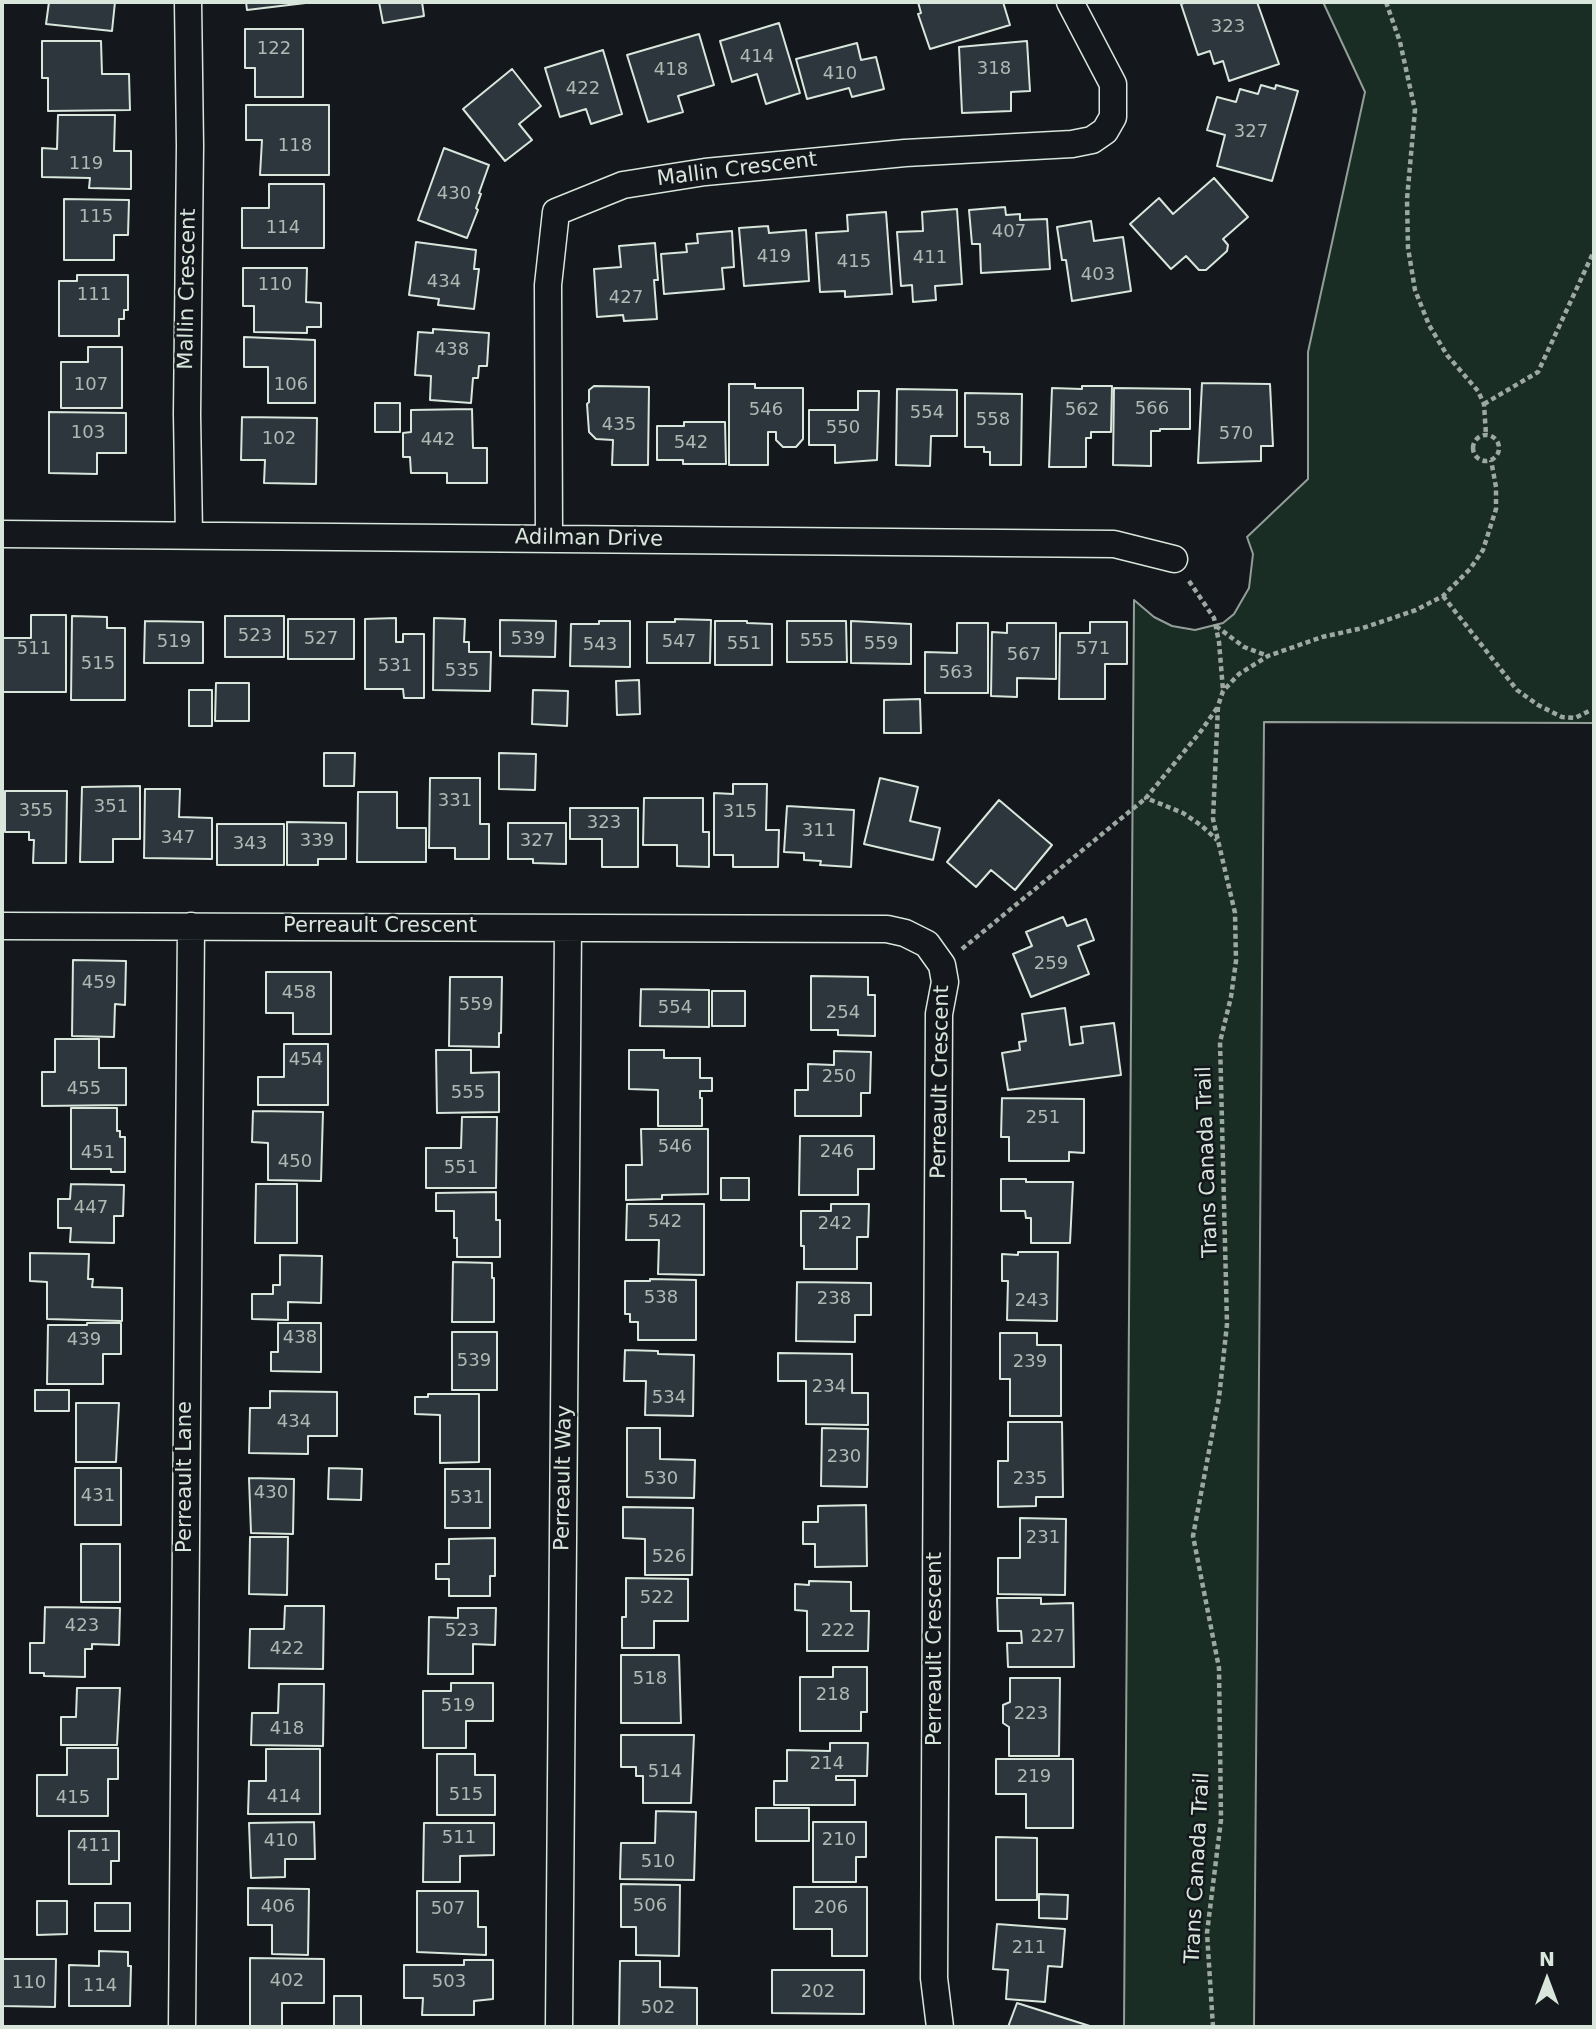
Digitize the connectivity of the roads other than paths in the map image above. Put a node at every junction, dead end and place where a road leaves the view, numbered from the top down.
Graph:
1 (188, 2) edge
2 (1070, 2) edge
3 (2, 534) edge
4 (189, 535) junction
5 (549, 539) junction
6 (1174, 559) road end
7 (2, 926) edge
8 (191, 926) junction
9 (568, 928) junction
10 (182, 2027) edge
11 (559, 2027) edge
12 (940, 2027) edge

1 - 4 street, Mallin Crescent
2 - 5 street, Mallin Crescent
3 - 4 street, Adilman Drive
4 - 5 street, Adilman Drive
5 - 6 street, Adilman Drive
7 - 8 street, Perreault Crescent
8 - 9 street, Perreault Crescent
8 - 10 street, Perreault Lane
9 - 11 street, Perreault Way
9 - 12 street, Perreault Crescent

